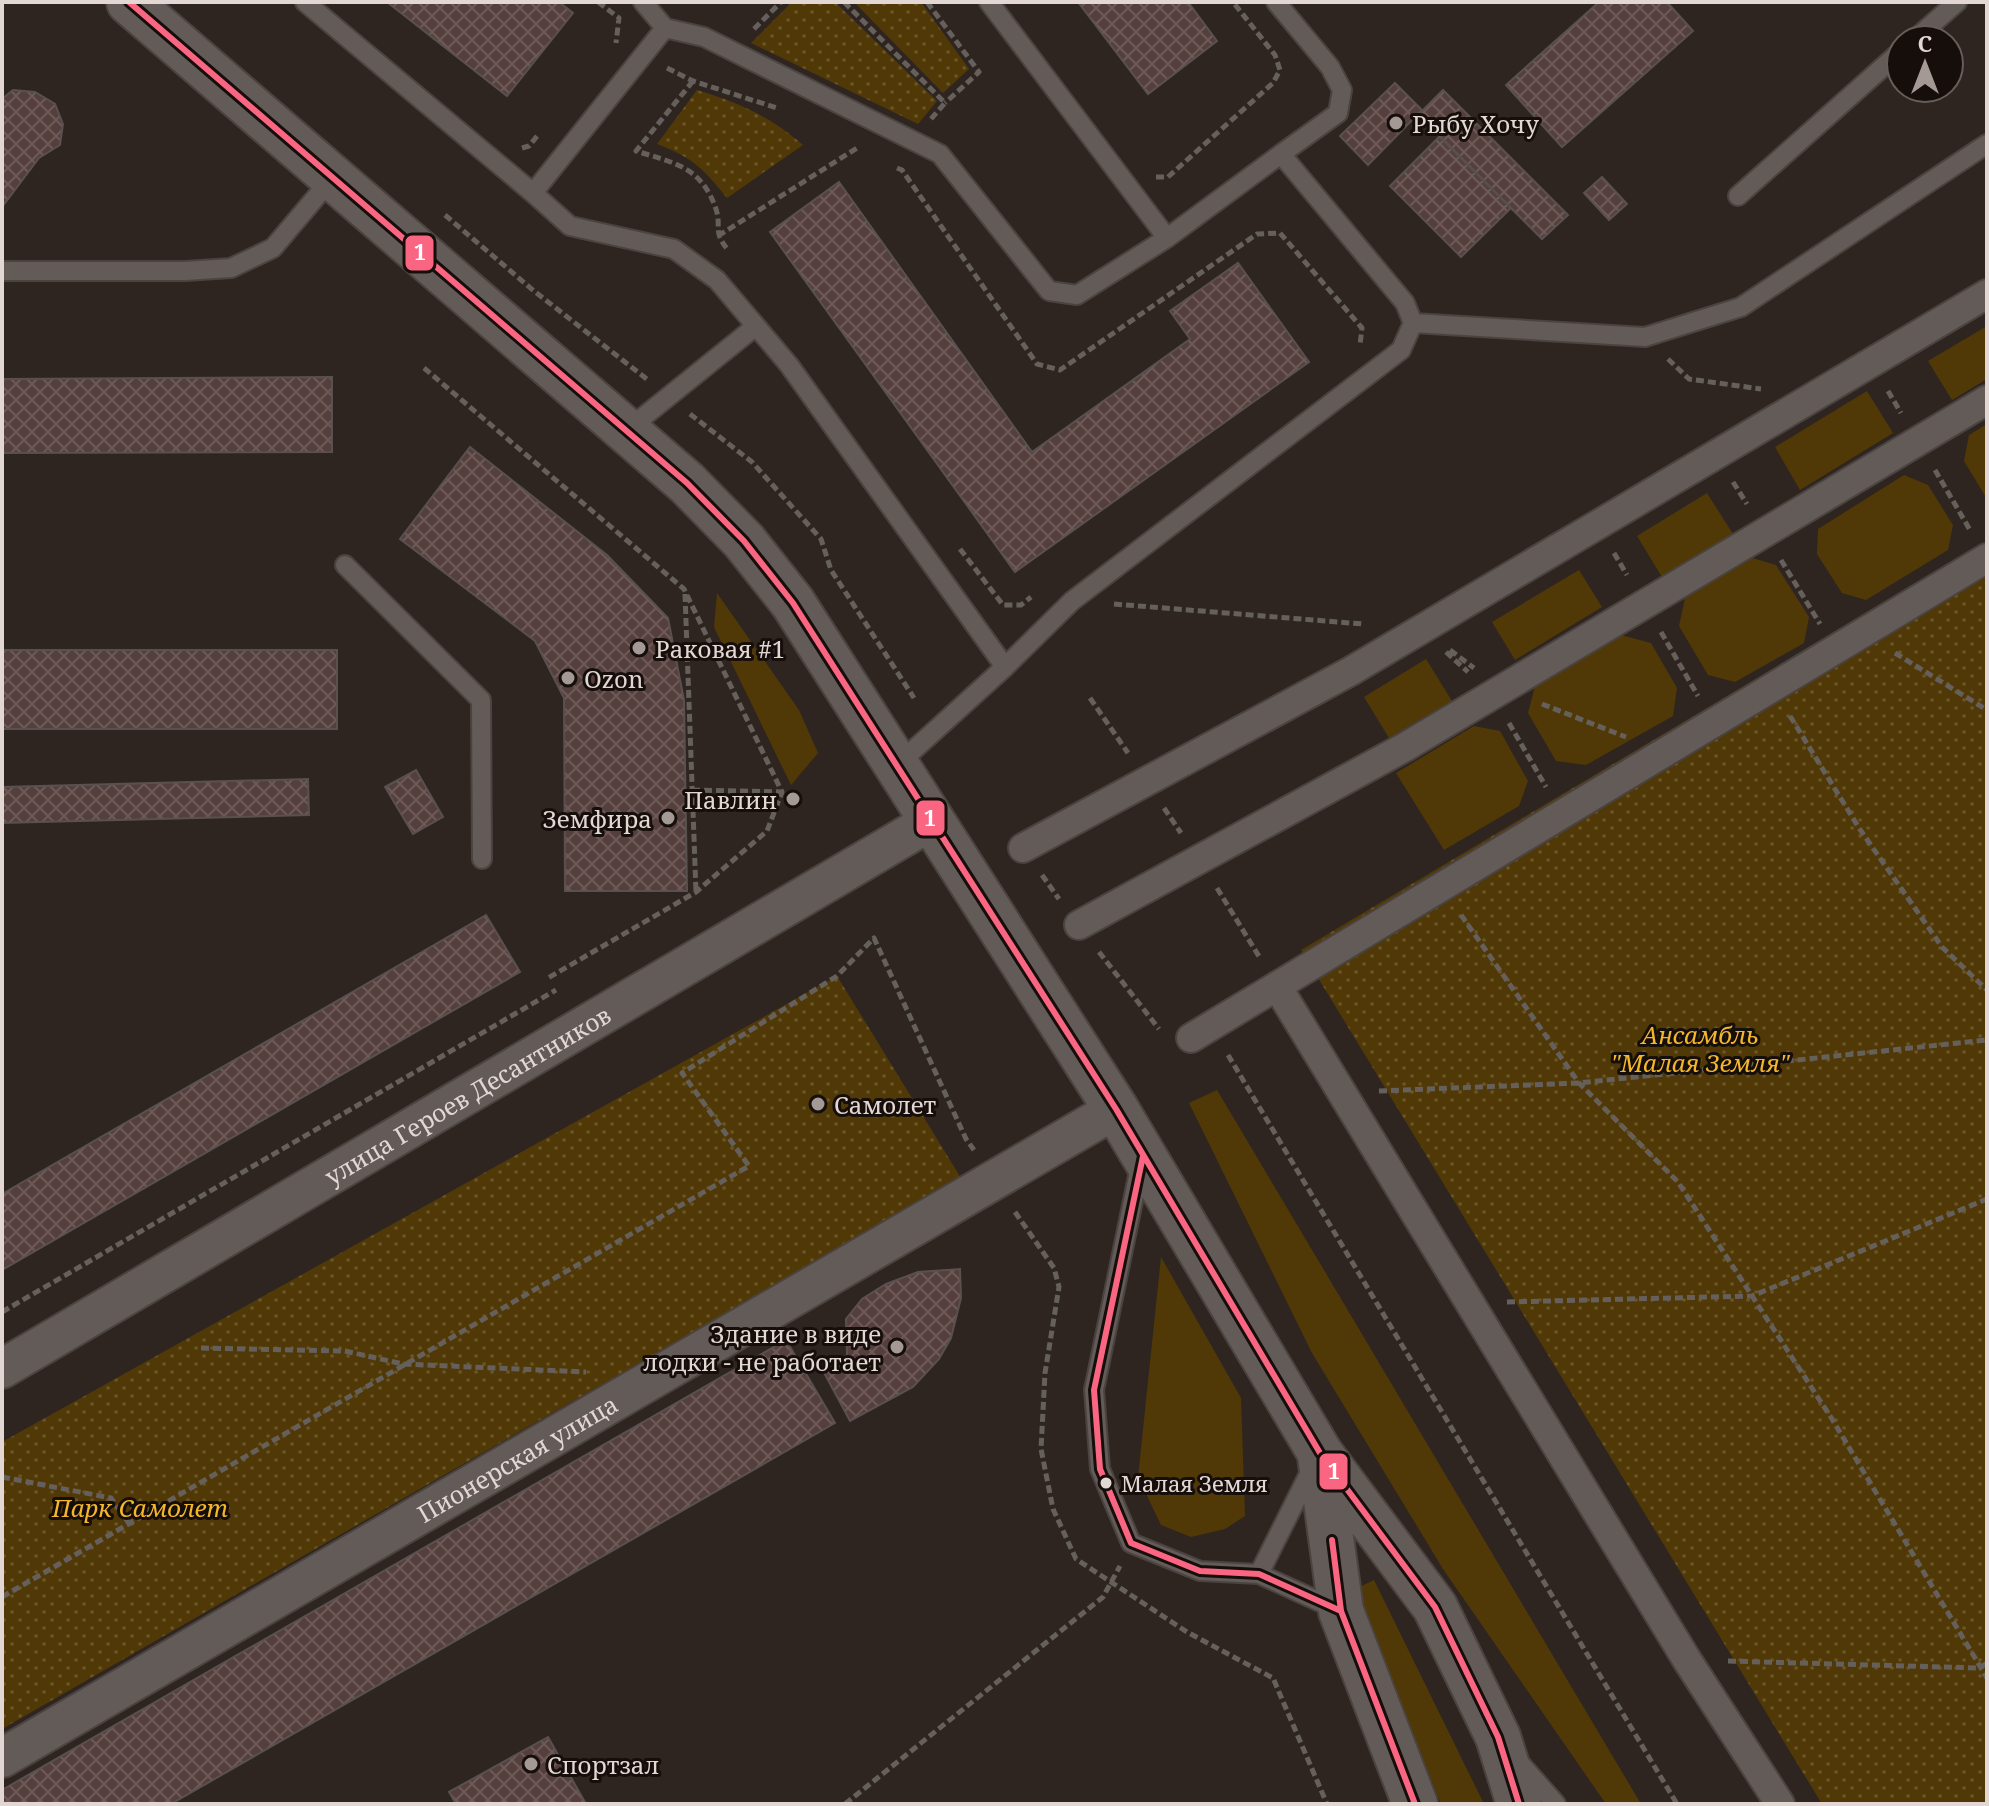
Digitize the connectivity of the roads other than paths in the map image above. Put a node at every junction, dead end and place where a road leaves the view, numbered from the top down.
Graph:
1 (129, 2) edge
2 (305, 2) edge
3 (643, 2) edge
4 (989, 2) edge
5 (1276, 2) edge
6 (1957, 2) edge
7 (1932, 24) edge
8 (665, 28) junction
9 (1885, 65) edge
10 (1987, 144) edge
11 (1281, 154) junction
12 (333, 177) junction
13 (533, 193) junction
14 (1738, 196) dead end
15 (1167, 238) junction
16 (2, 271) edge
17 (1987, 294) edge
18 (1413, 323) junction
19 (756, 326) junction
20 (1987, 400) edge
21 (627, 430) junction
22 (1987, 558) edge
23 (345, 565) dead end
24 (1005, 667) junction
25 (897, 765) junction
26 (933, 820) junction
27 (1023, 848) dead end
28 (482, 859) dead end
29 (1079, 925) dead end
30 (1277, 986) junction
31 (1201, 1032) road end
32 (1116, 1109) junction
33 (1143, 1156) junction
34 (2, 1369) edge
35 (1320, 1453) junction
36 (1259, 1574) junction
37 (1341, 1611) junction
38 (1498, 1737) junction
39 (2, 1758) edge
40 (1415, 1804) edge
41 (1519, 1804) edge
42 (1556, 1804) edge
43 (1780, 1804) edge

1 - 12 street
2 - 13 lane
3 - 8 lane
4 - 15 lane
5 - 11 lane
6 - 7 lane
8 - 13 lane
8 - 15 lane
9 - 14 lane
10 - 18 lane
11 - 15 lane
11 - 18 lane
12 - 16 lane
12 - 21 street
13 - 19 lane
17 - 27 street
18 - 24 lane
19 - 21 lane
19 - 24 lane
20 - 29 street
21 - 25 street
22 - 30 street
23 - 28 lane
24 - 25 lane
25 - 26 street
26 - 32 street
26 - 34 street, улица Героев Десантников
30 - 31 street
30 - 43 street
32 - 33 street
32 - 39 street, Пионерская улица
33 - 35 street
33 - 36 lane
35 - 36 lane
35 - 37 street
35 - 38 street
36 - 37 lane
37 - 40 street
38 - 41 street
38 - 42 lane

